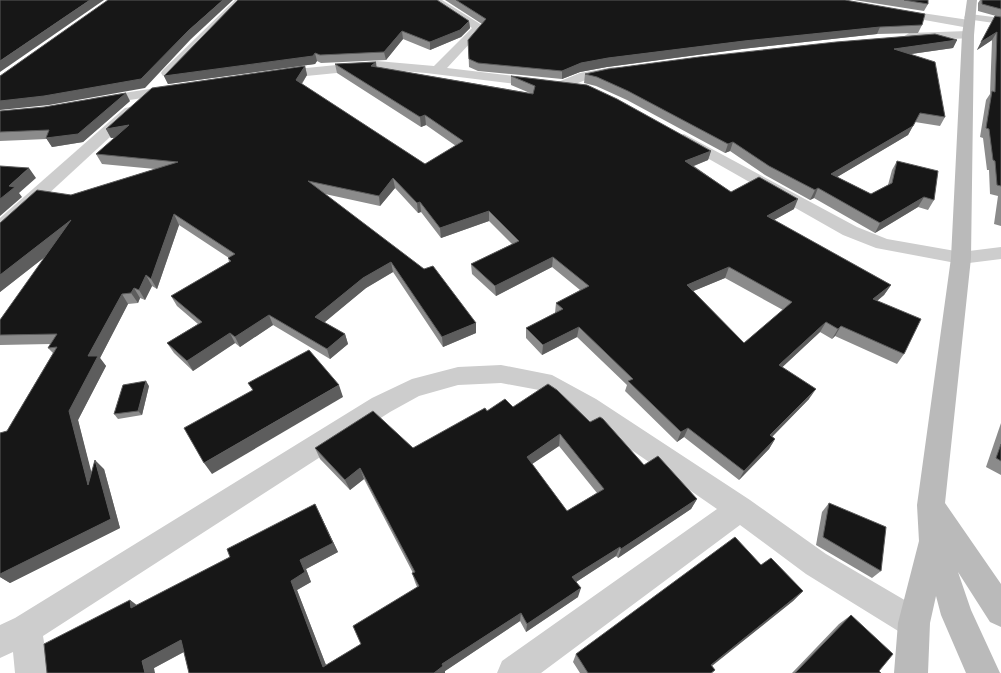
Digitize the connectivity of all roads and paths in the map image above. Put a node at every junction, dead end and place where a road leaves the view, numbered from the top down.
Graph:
1 (241, 0) edge
2 (434, 0) edge
3 (886, 10) edge
4 (970, 19) edge
5 (1001, 21) edge
6 (896, 38) edge
7 (438, 70) junction
8 (622, 70) edge
9 (262, 77) edge
10 (563, 86) junction
11 (188, 87) edge
12 (590, 90) edge
13 (151, 92) junction
14 (86, 104) edge
15 (670, 131) edge
16 (0, 228) edge
17 (1001, 253) edge
18 (960, 258) junction
19 (931, 505) junction
20 (740, 509) junction
21 (933, 541) junction
22 (989, 582) edge
23 (1001, 611) edge
24 (914, 623) junction
25 (13, 636) edge
26 (32, 673) edge
27 (514, 673) edge
28 (911, 673) edge
29 (983, 673) edge

1 - 13 street
2 - 7 street
3 - 4 street
4 - 5 street
4 - 6 street
4 - 18 street
7 - 9 street
7 - 10 street
8 - 10 street
10 - 12 street
11 - 13 street
13 - 14 street
13 - 16 street
15 - 18 street
17 - 18 street
18 - 19 street
19 - 21 street
19 - 22 street
20 - 24 street
20 - 25 street
20 - 27 street
21 - 24 street
21 - 29 street
22 - 23 street
24 - 28 street
25 - 26 street

